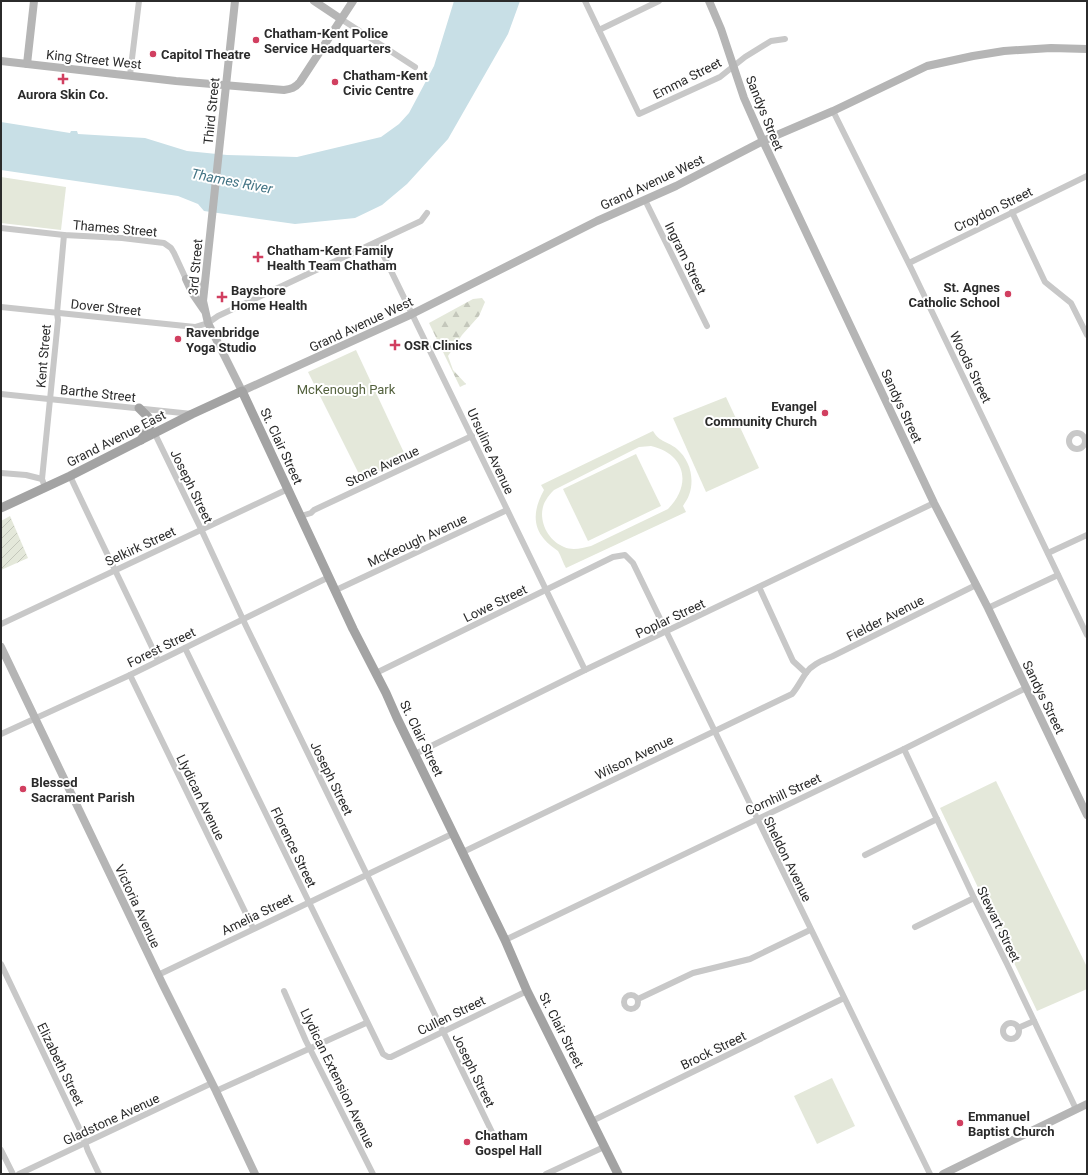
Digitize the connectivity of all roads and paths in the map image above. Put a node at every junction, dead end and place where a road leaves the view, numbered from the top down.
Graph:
1 (34, 1) edge
2 (138, 1) edge
3 (235, 1) edge
4 (314, 1) edge
5 (353, 1) edge
6 (585, 1) edge
7 (659, 1) edge
8 (709, 1) edge
9 (341, 19) junction
10 (599, 30) junction
11 (785, 39) dead end
12 (1087, 49) edge
13 (1, 61) edge
14 (27, 64) junction
15 (734, 66) junction
16 (415, 67) dead end
17 (130, 75) junction
18 (226, 85) junction
19 (833, 110) junction
20 (763, 141) junction
21 (1087, 176) edge
22 (645, 200) junction
23 (1012, 212) junction
24 (427, 213) dead end
25 (211, 224) joint
26 (1, 228) edge
27 (64, 235) junction
28 (376, 242) junction
29 (908, 263) junction
30 (186, 279) junction
31 (204, 284) junction
32 (1, 307) edge
33 (57, 313) junction
34 (205, 313) junction
35 (412, 314) junction
36 (208, 323) junction
37 (706, 326) dead end
38 (1087, 335) edge
39 (242, 391) junction
40 (1, 394) edge
41 (50, 399) junction
42 (139, 408) junction
43 (192, 414) junction
44 (155, 434) junction
45 (472, 436) junction
46 (141, 441) junction
47 (1, 473) edge
48 (70, 476) junction
49 (44, 483) junction
50 (288, 489) junction
51 (934, 503) junction
52 (1, 508) edge
53 (507, 510) junction
54 (301, 516) junction
55 (201, 529) junction
56 (1087, 535) edge
57 (1048, 553) junction
58 (625, 555) joint
59 (116, 570) junction
60 (1058, 575) junction
61 (330, 577) junction
62 (976, 585) junction
63 (759, 587) junction
64 (336, 590) junction
65 (547, 590) junction
66 (988, 608) junction
67 (243, 619) junction
68 (1084, 622) edge
69 (1, 624) edge
70 (667, 631) junction
71 (1087, 635) edge
72 (1, 647) edge
73 (185, 648) junction
74 (158, 660) junction
75 (585, 670) junction
76 (376, 673) junction
77 (806, 673) junction
78 (130, 675) junction
79 (1026, 688) junction
80 (36, 718) junction
81 (714, 730) junction
82 (1, 734) edge
83 (904, 749) junction
84 (415, 754) junction
85 (1087, 815) edge
86 (757, 818) junction
87 (937, 819) junction
88 (454, 833) junction
89 (463, 852) junction
90 (865, 855) dead end
91 (367, 875) junction
92 (974, 898) junction
93 (308, 902) junction
94 (915, 927) dead end
95 (253, 928) junction
96 (810, 930) junction
97 (505, 940) junction
98 (1, 964) edge
99 (158, 975) junction
100 (284, 991) dead end
101 (527, 991) junction
102 (844, 998) junction
103 (638, 999) dead end
104 (1034, 1021) junction
105 (366, 1022) junction
106 (1018, 1028) dead end
107 (443, 1032) junction
108 (310, 1048) junction
109 (384, 1055) joint
110 (212, 1083) junction
111 (216, 1091) junction
112 (1087, 1104) edge
113 (1076, 1109) junction
114 (592, 1121) junction
115 (492, 1132) dead end
116 (85, 1143) junction
117 (604, 1147) junction
118 (1, 1150) edge
119 (13, 1174) edge
120 (19, 1174) edge
121 (99, 1174) edge
122 (255, 1174) edge
123 (373, 1174) edge
124 (546, 1174) edge
125 (618, 1174) edge
126 (930, 1174) edge
127 (943, 1174) edge

1 - 14 street
2 - 17 street
3 - 18 street, Third Street
4 - 9 street
5 - 9 street, King Street West
6 - 10 street
7 - 10 street
8 - 15 street, Sandys Street
9 - 16 street
9 - 18 street, King Street West
10 - 15 street, Emma Street
11 - 15 street, Emma Street
12 - 19 street, Grand Avenue West
13 - 14 street, King Street West
14 - 17 street, King Street West
15 - 20 street, Sandys Street
17 - 18 street, King Street West
18 - 25 street, Third Street
19 - 20 street, Grand Avenue West
19 - 29 street, Woods Street
20 - 22 street, Grand Avenue West
20 - 51 street, Sandys Street
21 - 23 street, Croydon Street
22 - 35 street, Grand Avenue West
22 - 37 street, Ingram Street
23 - 29 street, Croydon Street
23 - 38 street
24 - 28 street
25 - 31 street, 3rd Street
26 - 27 street, Thames Street
27 - 30 street, Thames Street
27 - 33 street, Kent Street
28 - 35 street, Ursuline Avenue
28 - 36 street
29 - 57 street, Woods Street
30 - 31 street
30 - 34 street
31 - 34 street, 3rd Street
32 - 33 street, Dover Street
33 - 36 street, Dover Street
33 - 41 street, Kent Street
34 - 36 street, St. Clair Street
35 - 39 street, Grand Avenue West
35 - 45 street, Ursuline Avenue
36 - 39 street, St. Clair Street
39 - 43 main road, Grand Avenue East
39 - 50 main road, St. Clair Street
40 - 41 street, Barthe Street
41 - 42 street, Barthe Street
41 - 49 street, Kent Street
42 - 43 street, Barthe Street
42 - 46 main road
43 - 44 main road, Grand Avenue East
44 - 46 main road, Grand Avenue East
44 - 55 street, Joseph Street
45 - 53 street, Ursuline Avenue
45 - 54 street, Stone Avenue
46 - 48 main road, Grand Avenue East
47 - 49 street
48 - 49 main road, Grand Avenue East
48 - 59 street
49 - 52 main road, Grand Avenue East
50 - 54 main road, St. Clair Street
50 - 55 street, Selkirk Street
51 - 62 street, Sandys Street
51 - 63 street, Poplar Street
53 - 64 street, McKeough Avenue
53 - 65 street, Ursuline Avenue
54 - 61 main road, St. Clair Street
55 - 59 street, Selkirk Street
55 - 67 street, Joseph Street
56 - 57 street
57 - 60 street, Woods Street
58 - 65 street, Lowe Street
58 - 70 street, Sheldon Avenue
59 - 69 street, Selkirk Street
59 - 74 street
60 - 66 street
60 - 68 street, Woods Street
61 - 64 main road, St. Clair Street
61 - 67 street, Forest Street
62 - 66 street, Sandys Street
62 - 77 street, Fielder Avenue
63 - 70 street, Poplar Street
63 - 77 street
64 - 76 main road, St. Clair Street
65 - 75 street, Ursuline Avenue
65 - 76 street, Lowe Street
66 - 79 street, Sandys Street
67 - 73 street, Forest Street
67 - 91 street, Joseph Street
68 - 71 street, Woods Street
70 - 75 street, Poplar Street
70 - 81 street, Sheldon Avenue
72 - 80 street, Victoria Avenue
73 - 74 street, Forest Street
73 - 93 street, Florence Street
74 - 78 street, Forest Street
75 - 84 street, Poplar Street
76 - 84 main road, St. Clair Street
77 - 81 street, Wilson Avenue
78 - 80 street, Forest Street
78 - 95 street, Llydican Avenue
79 - 83 street, Cornhill Street
79 - 85 street, Sandys Street
80 - 82 street, Forest Street
80 - 99 street, Victoria Avenue
81 - 86 street, Sheldon Avenue
81 - 89 street, Wilson Avenue
83 - 86 street, Cornhill Street
83 - 87 street, Stewart Street
84 - 88 main road, St. Clair Street
86 - 96 street, Sheldon Avenue
86 - 97 street, Cornhill Street
87 - 90 street
87 - 92 street, Stewart Street
88 - 89 main road, St. Clair Street
88 - 91 street, Amelia Street
89 - 97 main road, St. Clair Street
91 - 93 street, Amelia Street
91 - 107 street, Joseph Street
92 - 94 street
92 - 104 street, Stewart Street
93 - 95 street, Amelia Street
93 - 105 street, Florence Street
95 - 99 street, Amelia Street
96 - 102 street, Sheldon Avenue
96 - 103 street
97 - 101 main road, St. Clair Street
98 - 116 street, Elizabeth Street
99 - 110 street, Victoria Avenue
100 - 108 street, Llydican Extension Avenue
101 - 107 street, Cullen Street
101 - 114 main road, St. Clair Street
102 - 114 street, Brock Street
102 - 126 street, Sheldon Avenue
104 - 106 street
104 - 113 street, Stewart Street
105 - 108 street
105 - 109 street, Florence Street
107 - 109 street, Cullen Street
107 - 115 street, Joseph Street
108 - 111 street
108 - 123 street, Llydican Extension Avenue
110 - 111 street, Victoria Avenue
110 - 116 street, Gladstone Avenue
111 - 122 street, Victoria Avenue
112 - 113 street
113 - 127 street
114 - 117 main road, St. Clair Street
116 - 120 street, Gladstone Avenue
116 - 121 street, Elizabeth Street
117 - 124 street
117 - 125 main road, St. Clair Street
118 - 119 street

